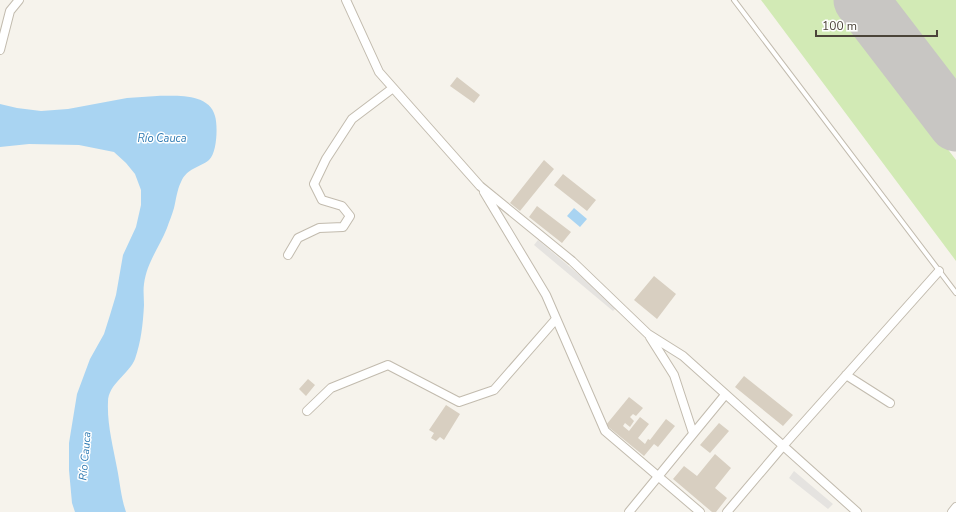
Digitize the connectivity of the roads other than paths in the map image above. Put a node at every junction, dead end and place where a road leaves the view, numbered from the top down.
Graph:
1 (19, 0) edge
2 (346, 0) edge
3 (734, 0) edge
4 (0, 50) edge
5 (393, 88) junction
6 (480, 186) junction
7 (288, 255) dead end
8 (939, 270) junction
9 (956, 293) edge
10 (556, 319) junction
11 (648, 334) junction
12 (846, 375) junction
13 (725, 395) junction
14 (890, 403) dead end
15 (307, 411) dead end
16 (693, 433) junction
17 (783, 446) junction
18 (658, 477) junction
19 (956, 507) edge
20 (629, 512) edge
21 (700, 512) edge
22 (727, 512) edge
23 (857, 512) edge
24 (952, 512) edge

1 - 4 street
2 - 5 street
3 - 8 lane
5 - 6 street
5 - 7 street
6 - 10 street
6 - 11 street
8 - 9 lane
8 - 12 street
10 - 15 street
10 - 18 street
11 - 13 street
11 - 16 street
12 - 14 street
12 - 17 street
13 - 16 street
13 - 17 street
16 - 18 street
17 - 22 street
17 - 23 street
18 - 20 street
18 - 21 street
19 - 24 street

